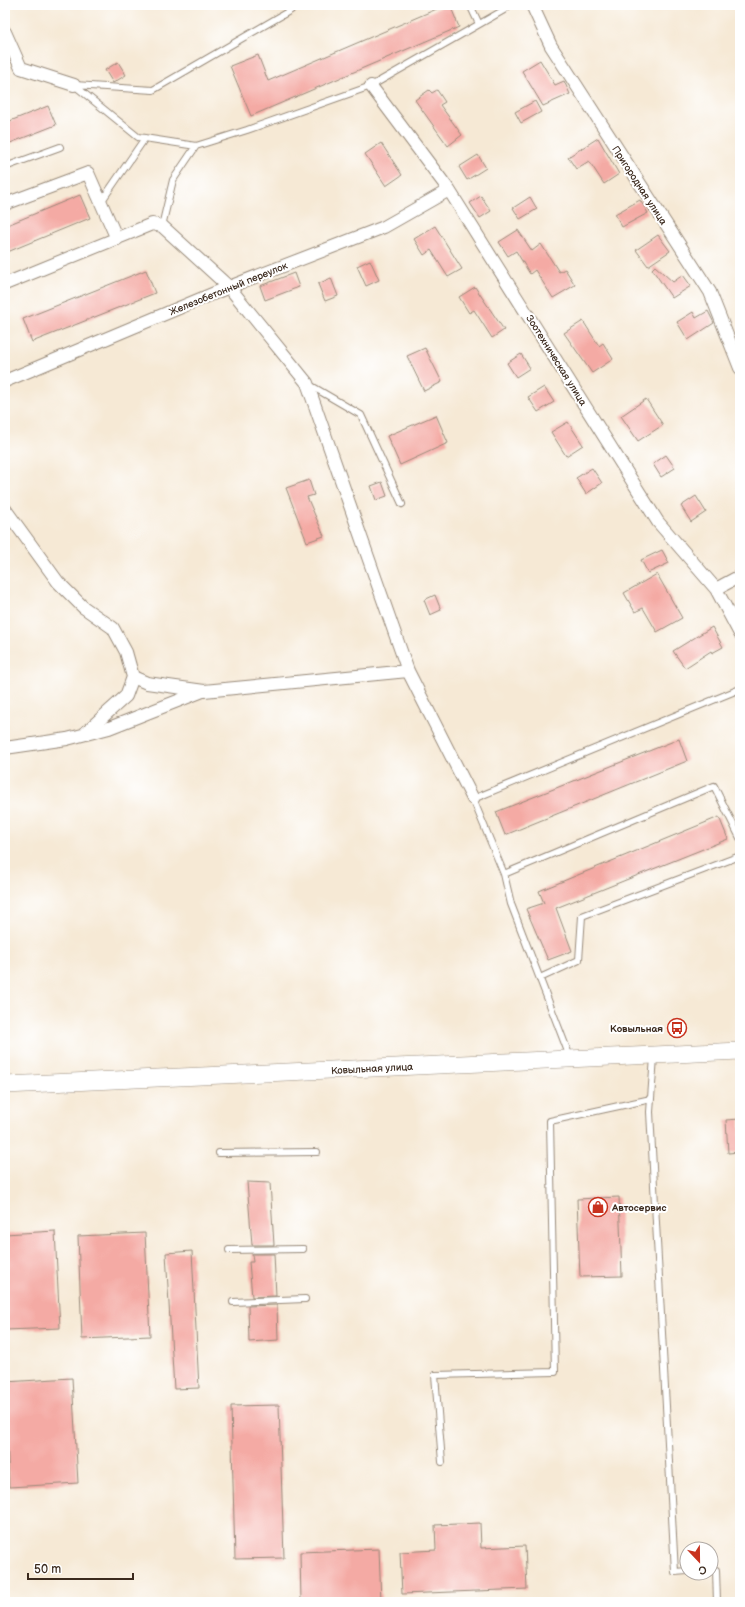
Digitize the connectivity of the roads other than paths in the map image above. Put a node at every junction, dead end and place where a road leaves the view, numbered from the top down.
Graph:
1 (293, 5) edge
2 (470, 5) edge
3 (509, 5) edge
4 (532, 5) edge
5 (479, 24) junction
6 (5, 32) edge
7 (74, 85) junction
8 (371, 86) junction
9 (145, 138) junction
10 (196, 146) junction
11 (60, 147) dead end
12 (5, 167) edge
13 (449, 190) junction
14 (101, 202) junction
15 (5, 204) edge
16 (162, 226) junction
17 (117, 239) junction
18 (5, 284) edge
19 (229, 287) junction
20 (740, 368) edge
21 (6, 379) edge
22 (307, 383) junction
23 (402, 504) dead end
24 (5, 509) edge
25 (740, 576) edge
26 (716, 589) junction
27 (740, 634) edge
28 (408, 671) junction
29 (133, 677) junction
30 (740, 689) edge
31 (204, 691) junction
32 (82, 735) junction
33 (5, 748) edge
34 (473, 799) junction
35 (740, 838) edge
36 (740, 856) edge
37 (504, 874) junction
38 (540, 978) junction
39 (740, 1051) edge
40 (654, 1055) junction
41 (571, 1059) junction
42 (5, 1085) edge
43 (651, 1100) junction
44 (317, 1152) dead end
45 (219, 1153) dead end
46 (229, 1250) dead end
47 (303, 1250) dead end
48 (306, 1299) dead end
49 (233, 1302) dead end
50 (442, 1462) dead end
51 (679, 1572) edge
52 (716, 1581) edge
53 (717, 1602) edge

1 - 7 lane
2 - 5 lane
3 - 5 lane
4 - 20 street, Пригородная улица
5 - 8 lane
6 - 7 street
7 - 9 lane
8 - 10 lane
8 - 13 street, Зоотехническая улица
9 - 10 lane
9 - 14 lane
10 - 16 lane
11 - 12 lane
13 - 19 street, Железобетонный переулок
13 - 26 street, Зоотехническая улица
14 - 15 street
14 - 17 street
16 - 17 street
16 - 19 street
17 - 18 street
19 - 21 street, Железобетонный переулок
19 - 22 street
22 - 23 lane
22 - 28 street
24 - 29 street
25 - 26 street
26 - 27 street, Зоотехническая улица
28 - 31 street
28 - 34 street
29 - 31 street
29 - 32 street
30 - 34 lane
31 - 32 street
32 - 33 street
34 - 37 lane
35 - 37 lane
36 - 38 lane
37 - 38 lane
38 - 41 lane
39 - 40 main road, Ковыльная улица
40 - 41 main road, Ковыльная улица
40 - 43 lane
41 - 42 main road, Ковыльная улица
43 - 50 lane
43 - 51 lane
44 - 45 lane
46 - 47 lane
48 - 49 lane
52 - 53 lane

